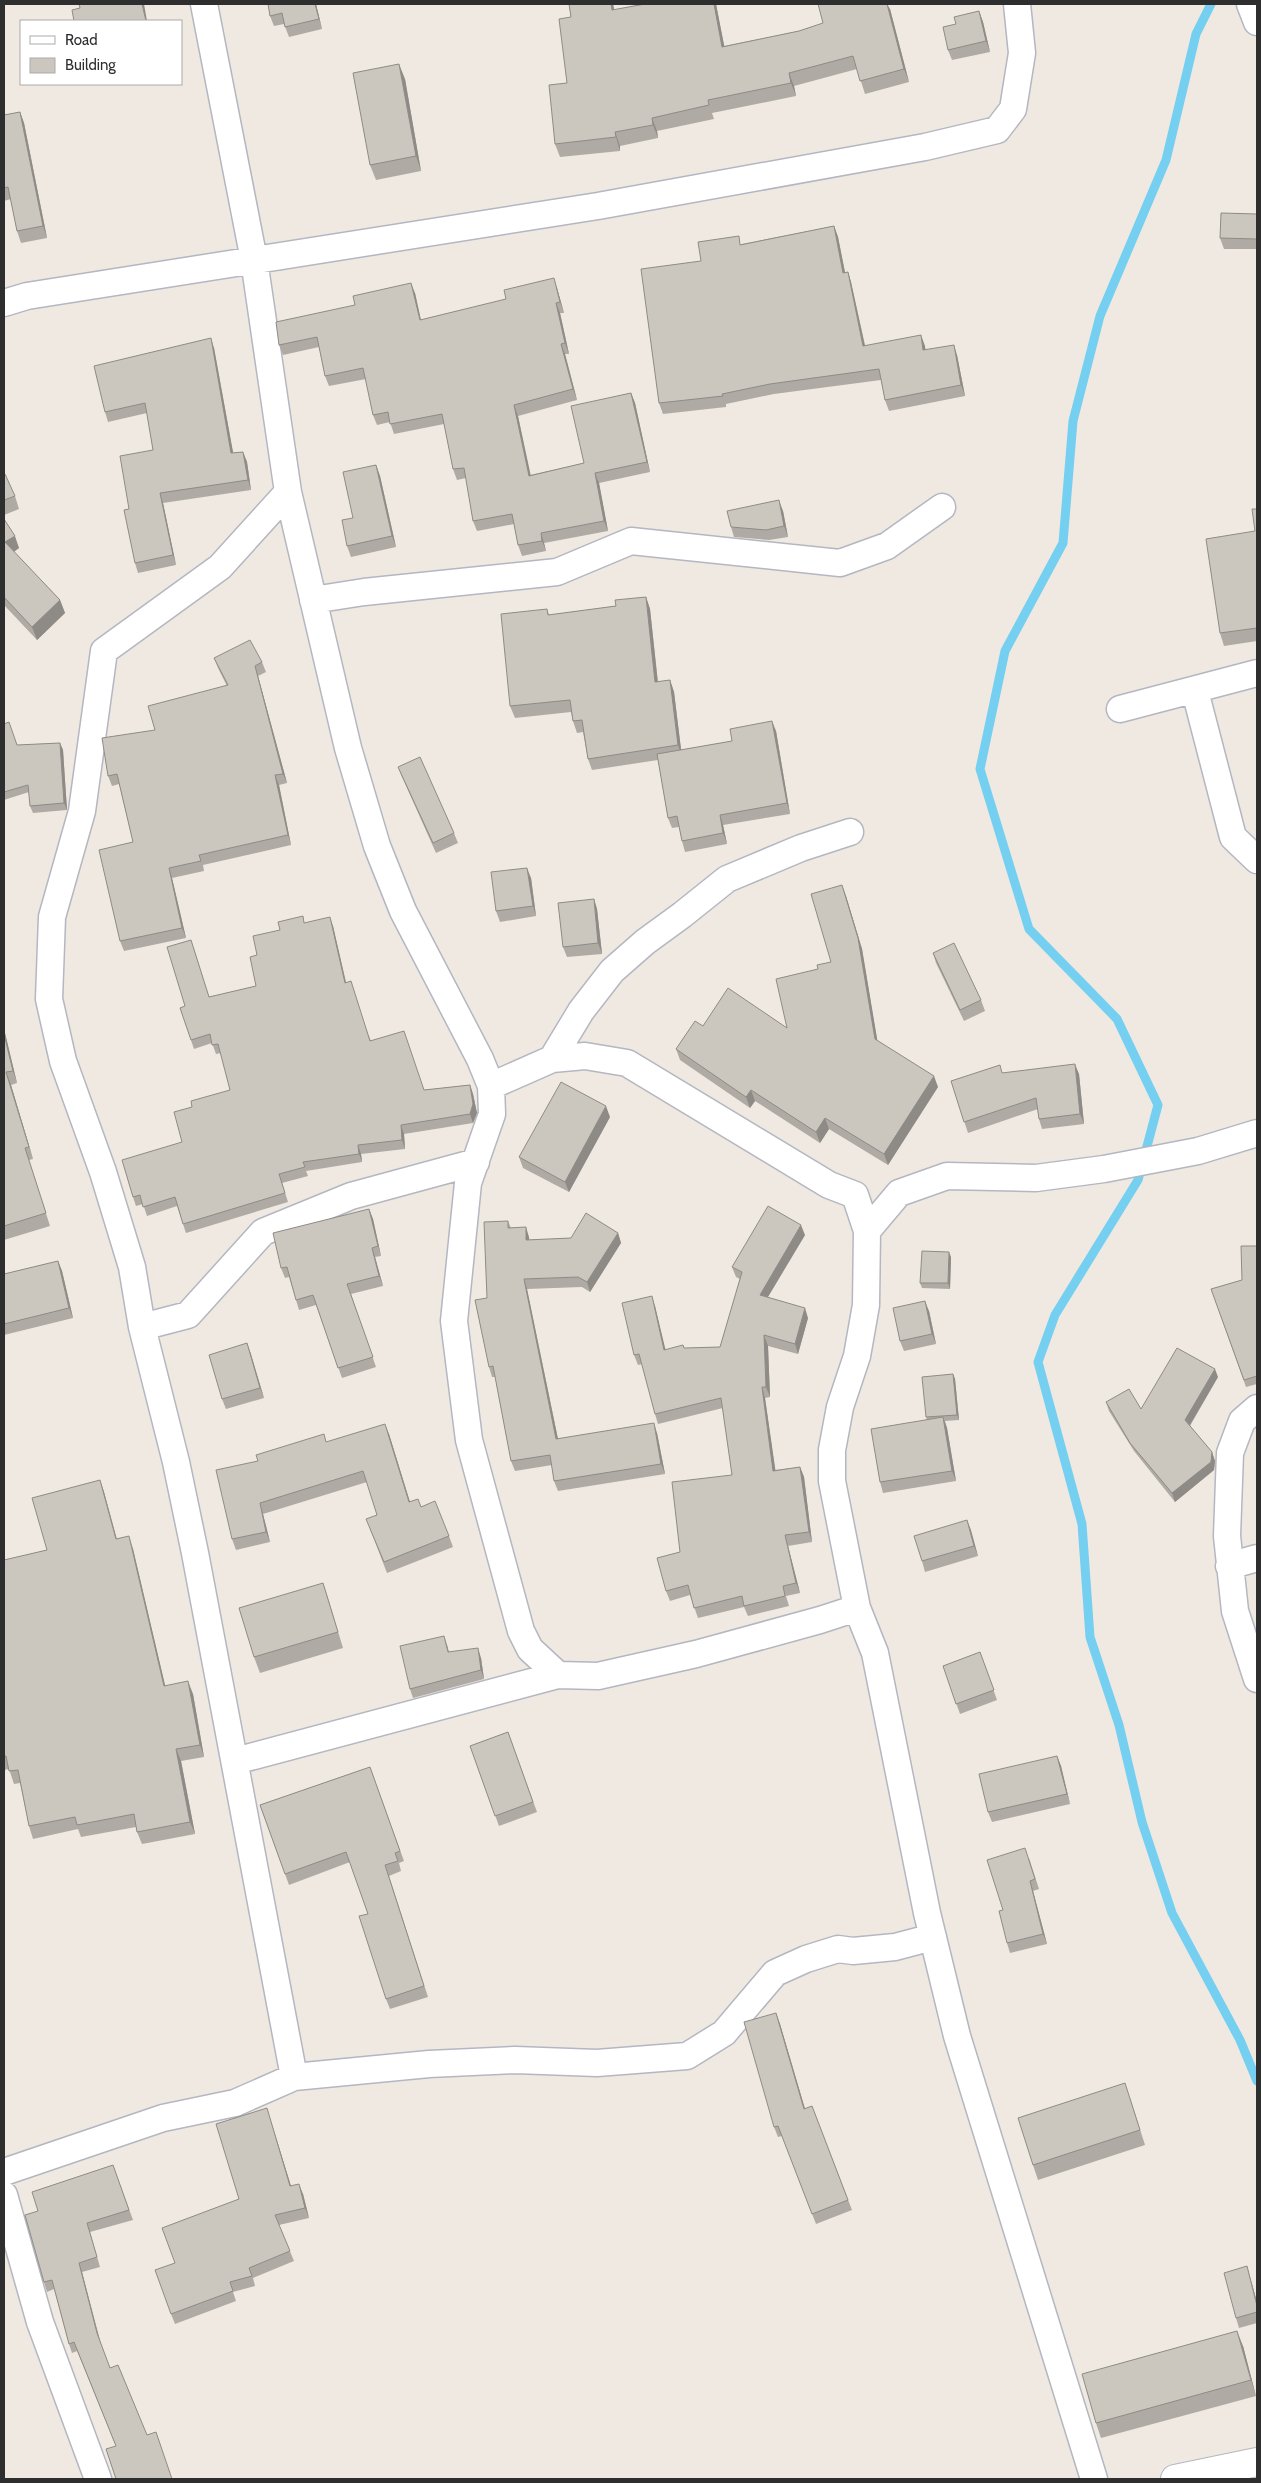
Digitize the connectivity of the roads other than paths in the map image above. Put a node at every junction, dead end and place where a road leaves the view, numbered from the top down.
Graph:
1 (204, 4) edge
2 (1250, 4) edge
3 (1021, 7) edge
4 (1257, 22) edge
5 (254, 260) junction
6 (4, 303) edge
7 (288, 492) junction
8 (942, 506) dead end
9 (313, 600) junction
10 (1257, 673) edge
11 (1195, 691) junction
12 (1120, 710) dead end
13 (850, 832) dead end
14 (1257, 860) edge
15 (552, 1059) junction
16 (491, 1086) junction
17 (1257, 1133) edge
18 (476, 1162) junction
19 (867, 1230) junction
20 (142, 1327) junction
21 (1257, 1408) edge
22 (1257, 1558) edge
23 (1229, 1566) junction
24 (858, 1608) junction
25 (558, 1675) junction
26 (1257, 1679) edge
27 (235, 1761) junction
28 (933, 1937) junction
29 (294, 2077) junction
30 (4, 2172) edge
31 (4, 2195) edge
32 (1257, 2462) edge
33 (98, 2479) edge
34 (1094, 2479) edge
35 (1175, 2479) edge

1 - 5 street
2 - 4 street
3 - 5 street
5 - 6 street
5 - 7 street
7 - 9 street
7 - 20 street
8 - 9 street
9 - 16 street
10 - 11 street
11 - 12 street
11 - 14 street
13 - 15 street
15 - 16 street
15 - 19 street
16 - 18 street
17 - 19 street
18 - 20 street
18 - 25 street
19 - 24 street
20 - 27 street
21 - 23 street
22 - 23 street
23 - 26 street
24 - 25 street
24 - 28 street
25 - 27 street
27 - 29 street
28 - 29 street
28 - 34 street
29 - 30 street
31 - 33 street
32 - 35 main road

